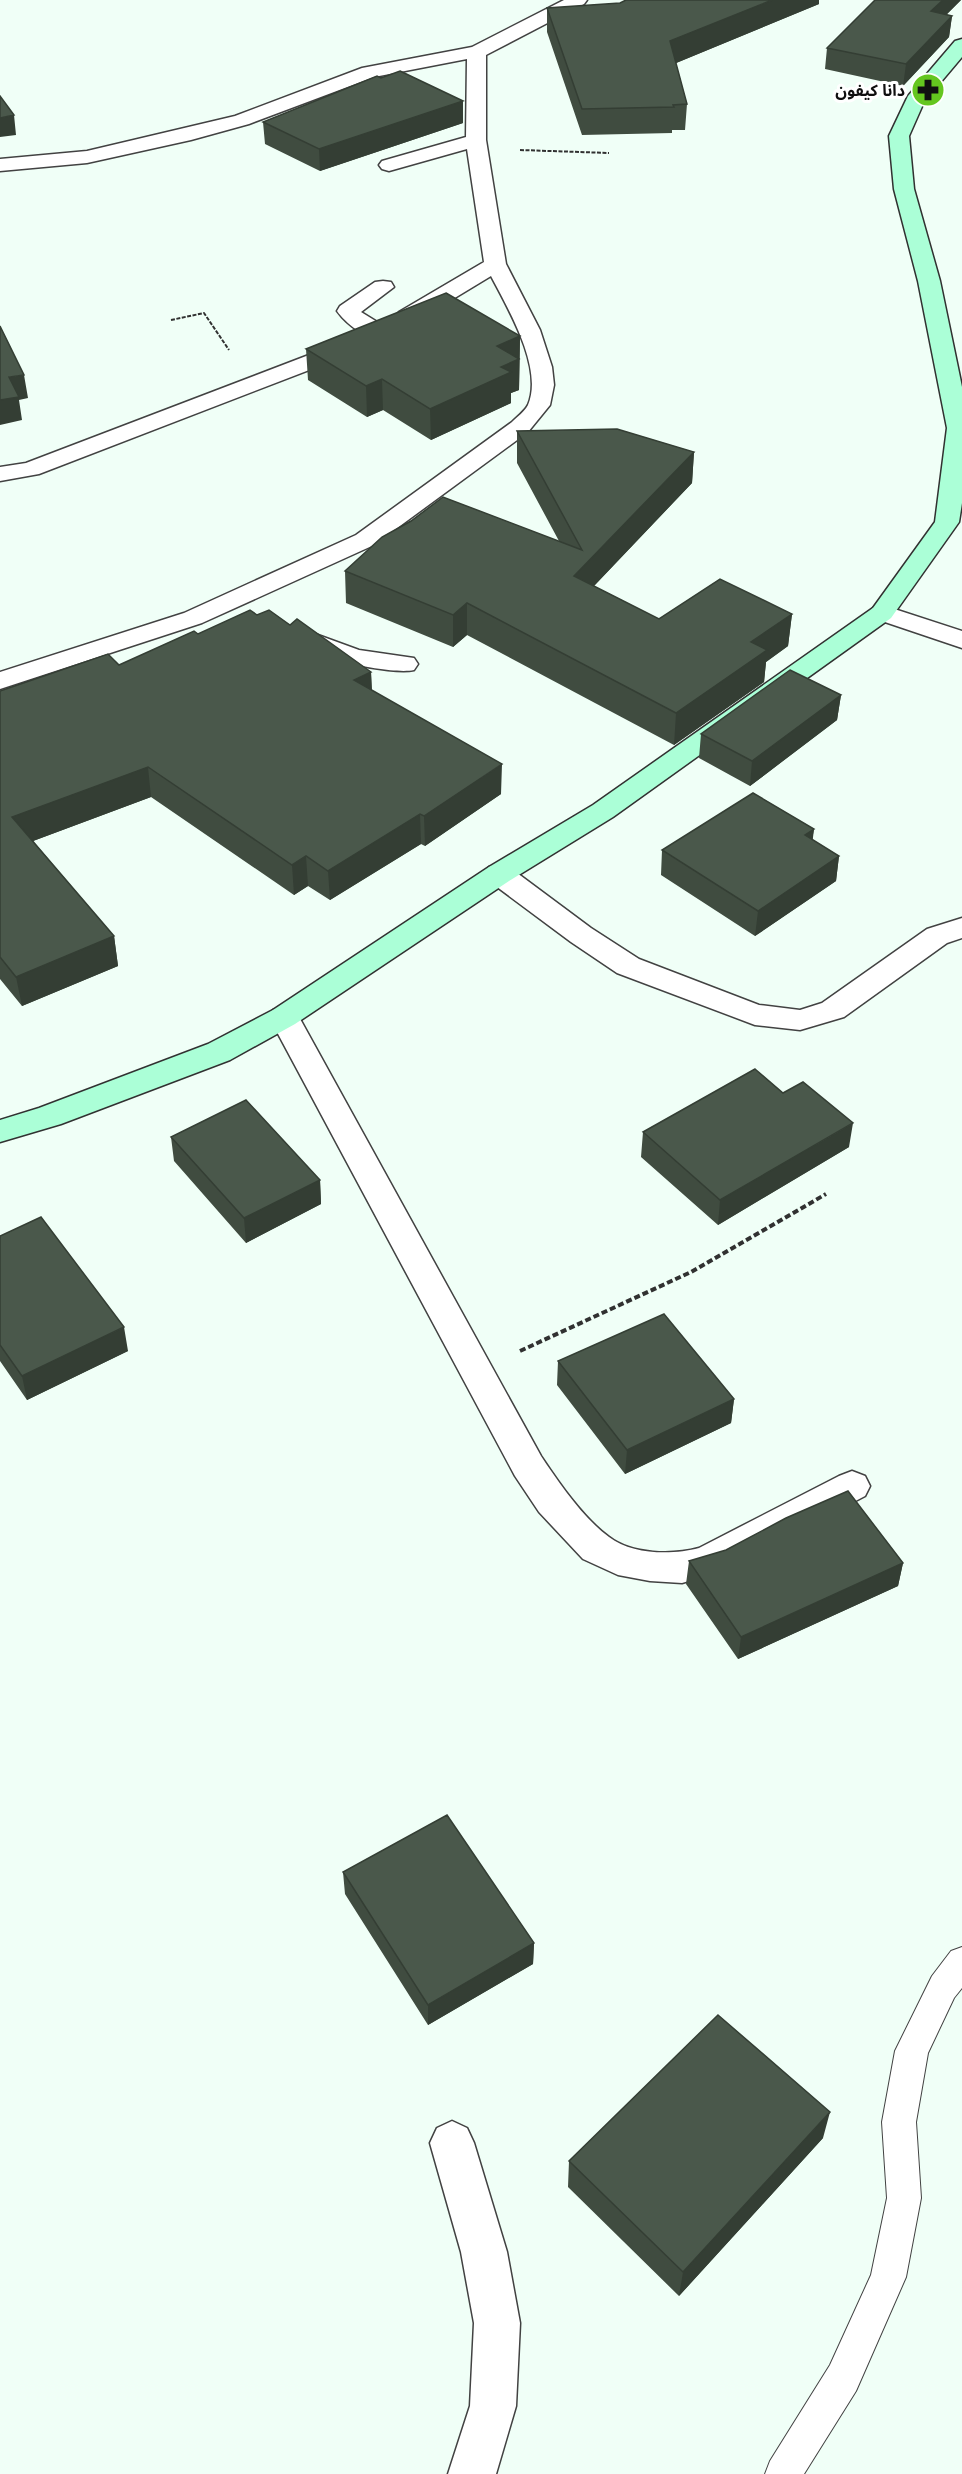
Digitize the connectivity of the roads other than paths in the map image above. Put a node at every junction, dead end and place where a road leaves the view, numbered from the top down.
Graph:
1 (578, 0) edge
2 (962, 45) edge
3 (477, 52) junction
4 (477, 144) junction
5 (0, 165) edge
6 (389, 165) dead end
7 (495, 264) junction
8 (383, 287) dead end
9 (379, 333) junction
10 (0, 474) edge
11 (239, 598) junction
12 (882, 613) junction
13 (962, 640) edge
14 (405, 664) dead end
15 (0, 681) edge
16 (499, 874) junction
17 (962, 928) edge
18 (284, 1017) junction
19 (0, 1131) edge
20 (852, 1486) dead end
21 (962, 1962) edge
22 (452, 2143) dead end
23 (472, 2474) edge
24 (783, 2474) edge

1 - 3 street
2 - 12 street
3 - 4 street
3 - 5 street
4 - 6 street
4 - 7 street
7 - 9 street
7 - 11 street
8 - 9 street
9 - 10 street
11 - 14 street
11 - 15 street
12 - 13 street
12 - 16 street
16 - 17 street
16 - 18 street
18 - 19 street
18 - 20 street
21 - 24 lane
22 - 23 street

